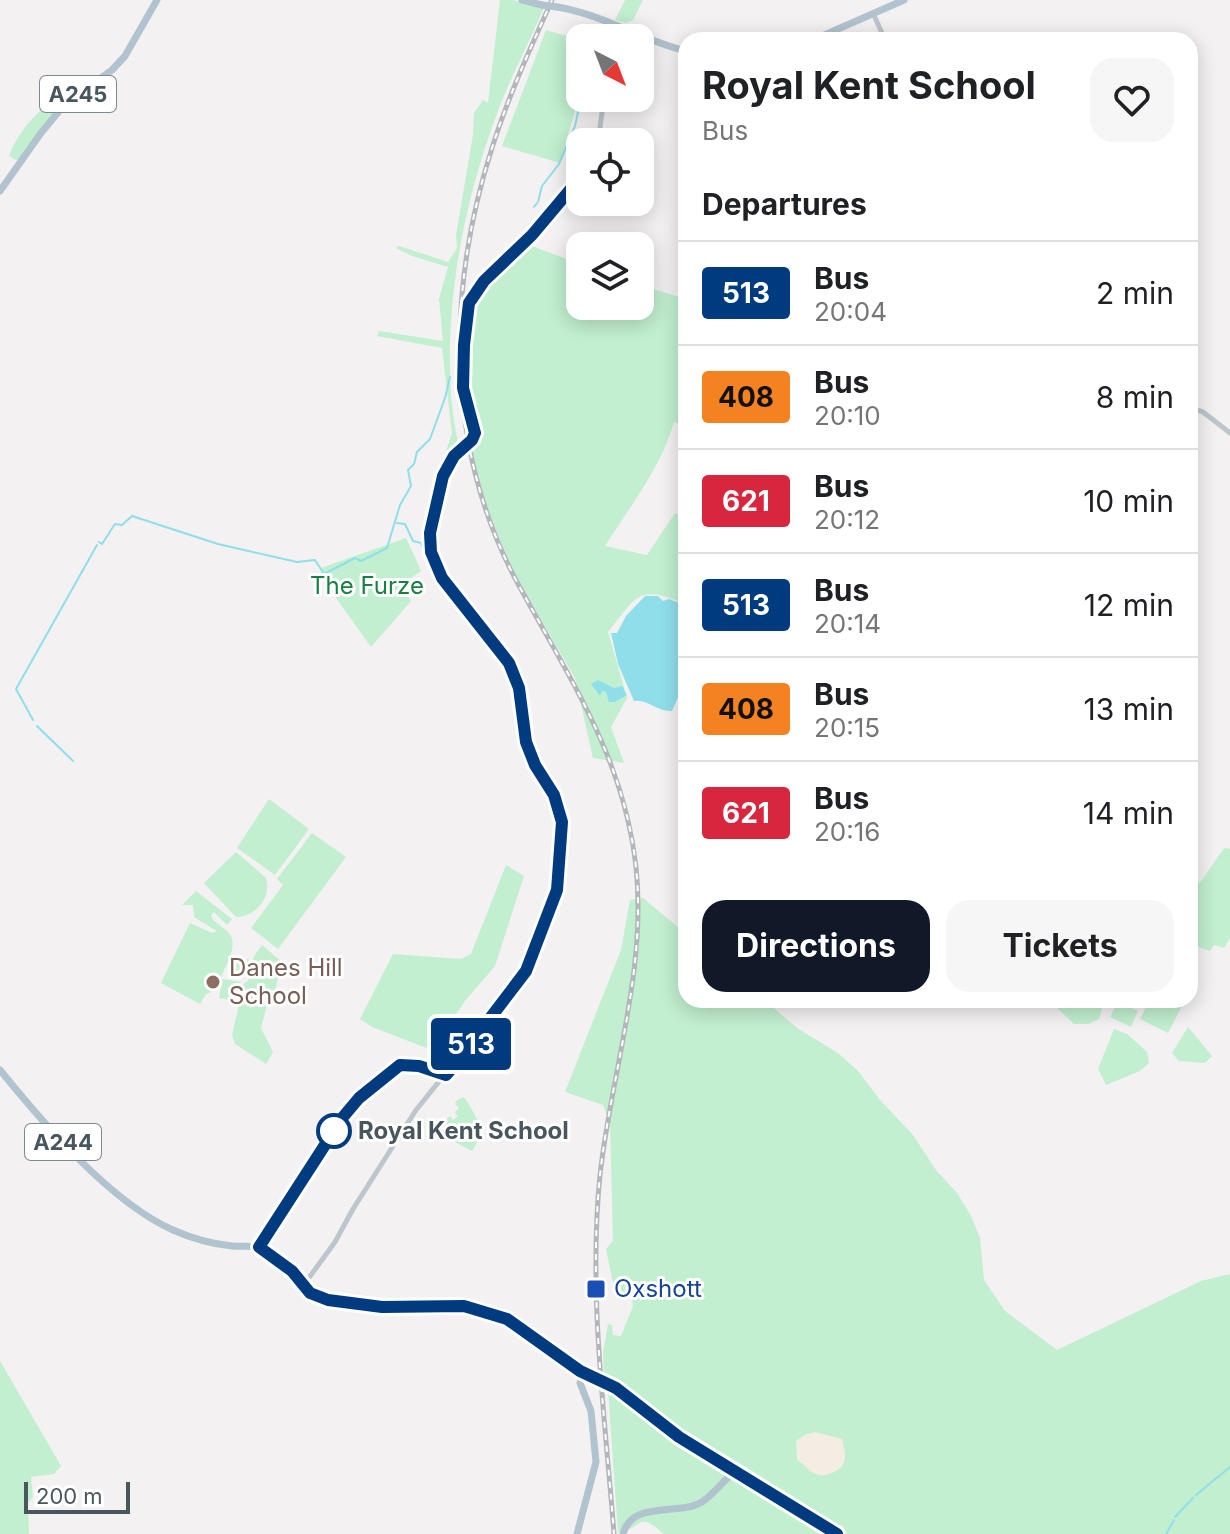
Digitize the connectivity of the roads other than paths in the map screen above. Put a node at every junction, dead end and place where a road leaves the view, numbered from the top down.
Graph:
1 (157, 0) edge
2 (522, 0) edge
3 (904, 0) edge
4 (873, 13) junction
5 (613, 24) edge
6 (831, 32) edge
7 (881, 32) edge
8 (654, 40) edge
9 (678, 49) edge
10 (0, 191) edge
11 (566, 195) edge
12 (1198, 410) edge
13 (1230, 433) edge
14 (0, 1070) edge
15 (306, 1289) junction
16 (572, 1366) junction
17 (583, 1373) junction
18 (583, 1391) junction
19 (735, 1471) junction
20 (577, 1534) edge
21 (623, 1534) edge
22 (837, 1534) edge

1 - 10 main road, A245
2 - 5 main road, bridge
3 - 4 main road
4 - 6 main road
4 - 7 street
8 - 9 main road
11 - 15 street, bridge
12 - 13 street
14 - 15 main road, A244
15 - 16 main road, A244
16 - 17 main road, A244
16 - 18 main road
17 - 18 main road
17 - 19 main road, A244, bridge
18 - 20 main road
19 - 21 main road
19 - 22 main road, A244

